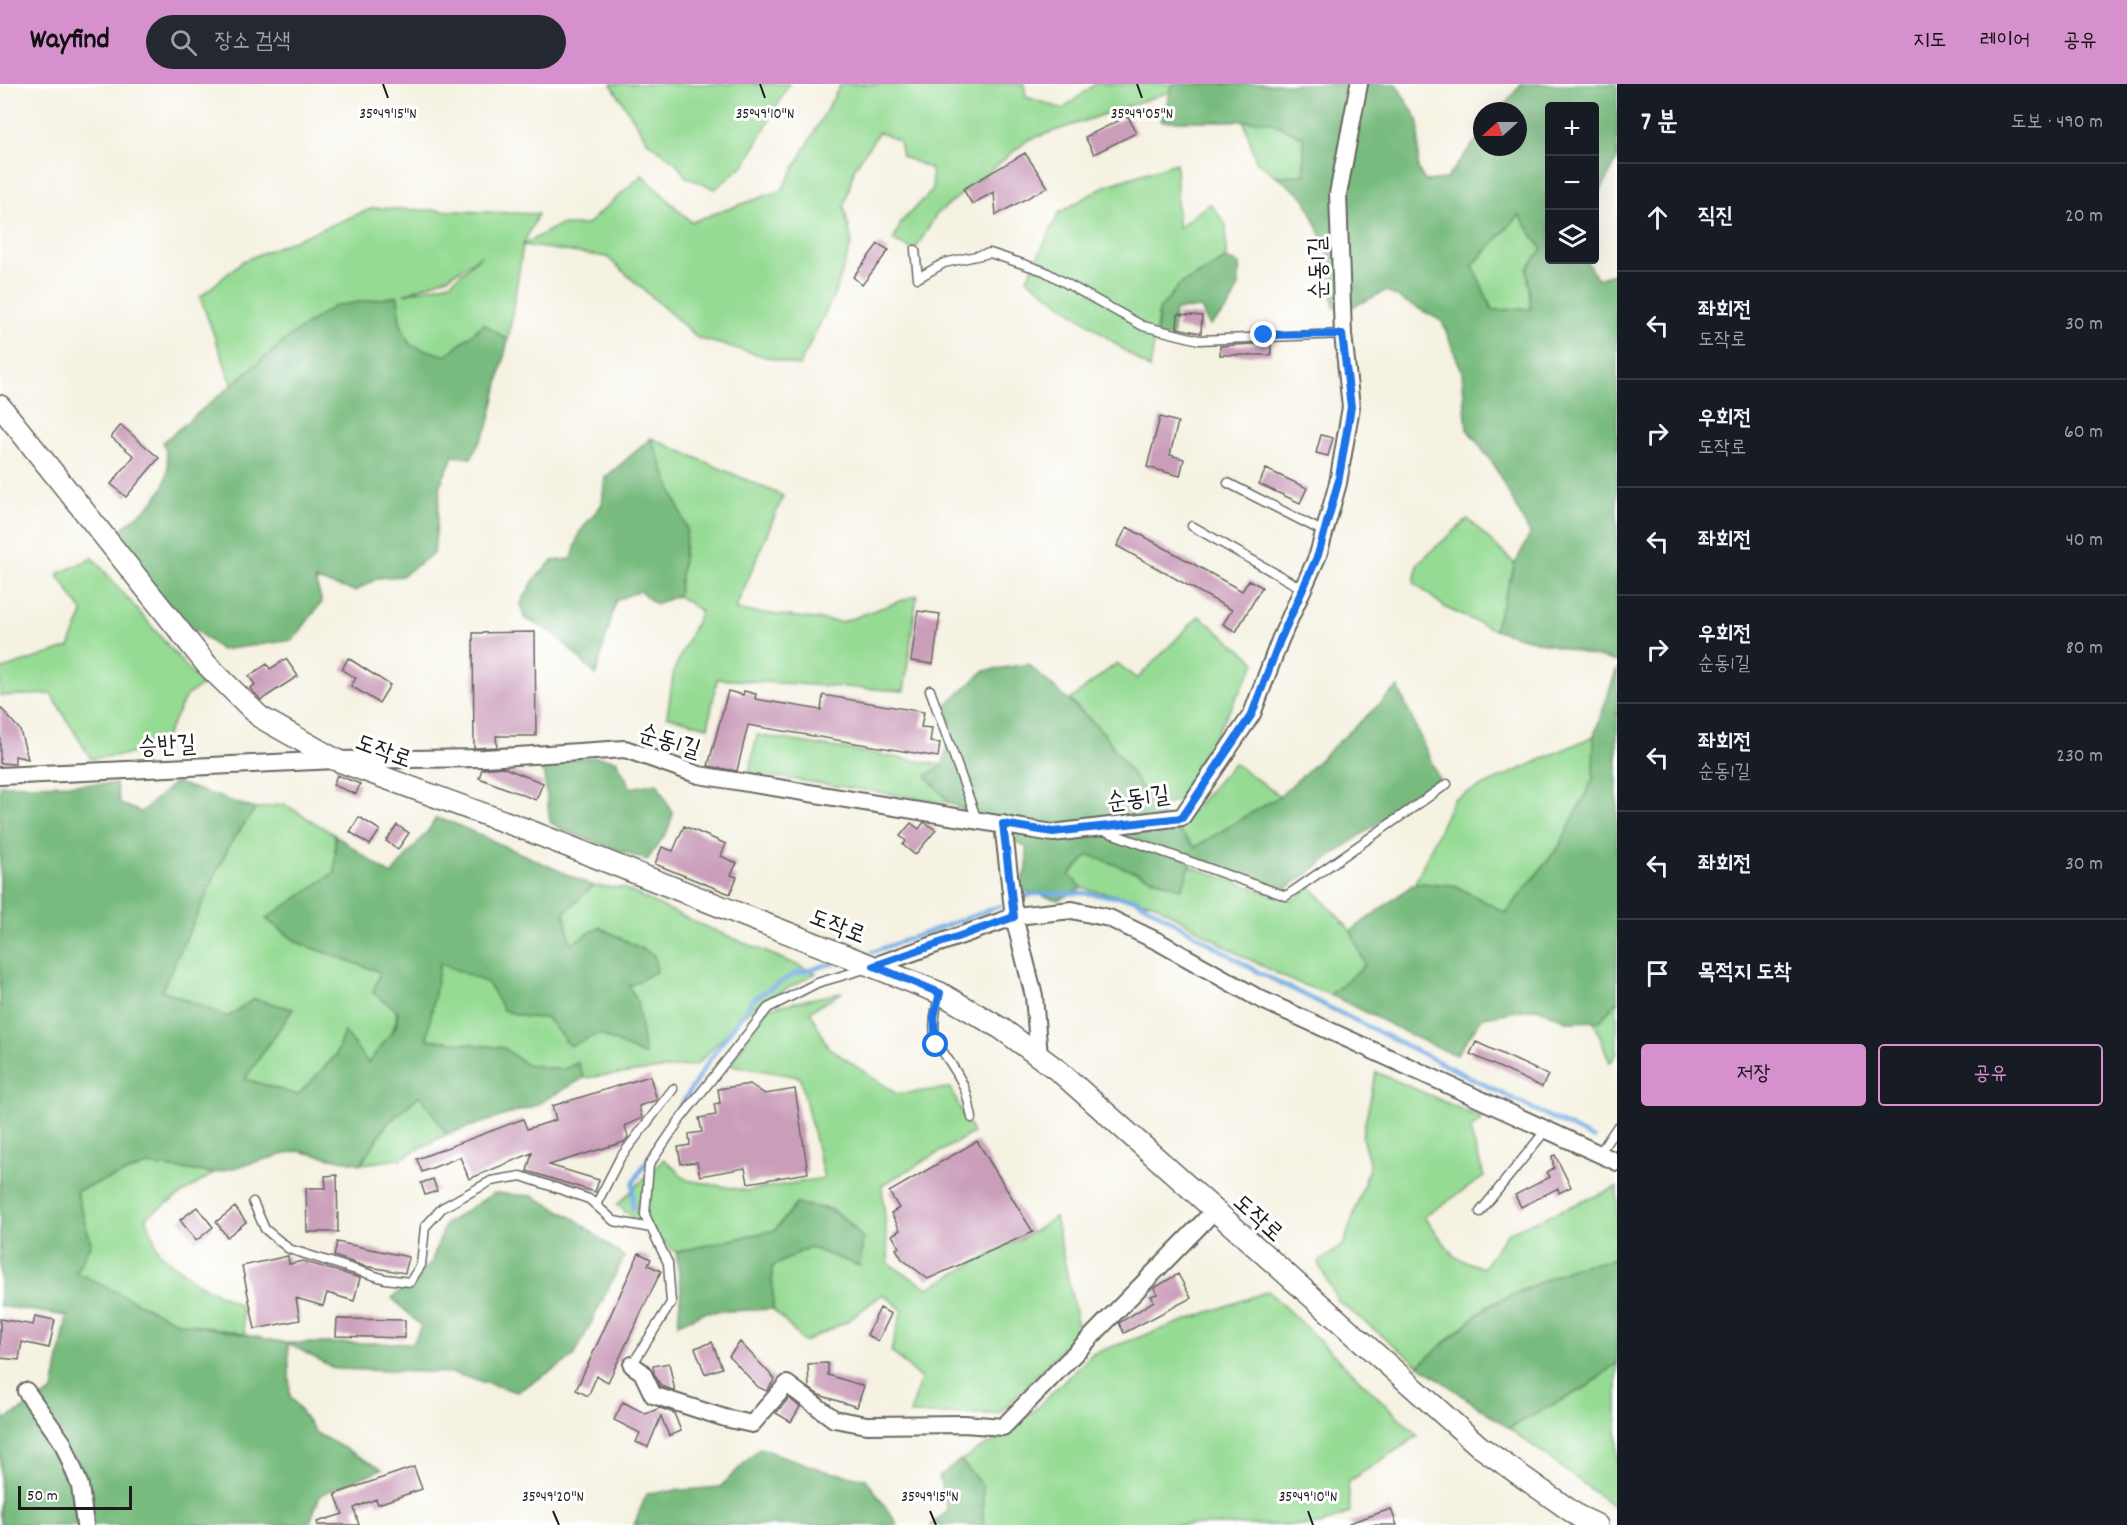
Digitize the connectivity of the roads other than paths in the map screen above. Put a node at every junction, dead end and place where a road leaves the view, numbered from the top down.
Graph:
1 (1359, 84) edge
2 (915, 250) dead end
3 (1342, 334) junction
4 (0, 406) edge
5 (1228, 483) dead end
6 (1192, 526) dead end
7 (1324, 532) junction
8 (1303, 589) junction
9 (930, 690) dead end
10 (336, 759) junction
11 (0, 776) edge
12 (1448, 784) dead end
13 (977, 820) junction
14 (1003, 824) junction
15 (1093, 827) junction
16 (1014, 917) junction
17 (874, 966) junction
18 (940, 993) junction
19 (1039, 1056) junction
20 (673, 1089) dead end
21 (972, 1118) dead end
22 (1617, 1127) edge
23 (1546, 1130) junction
24 (1599, 1154) junction
25 (1617, 1162) edge
26 (253, 1202) dead end
27 (596, 1205) junction
28 (1214, 1211) junction
29 (1480, 1212) dead end
30 (651, 1228) junction
31 (632, 1365) joint
32 (26, 1391) dead end
33 (85, 1525) edge
34 (1598, 1525) edge

1 - 3 street, 순동1길
2 - 3 lane
3 - 7 street, 순동1길
4 - 10 street, 도작로
5 - 7 lane
6 - 8 lane
7 - 8 street, 순동1길
8 - 15 street, 순동1길
9 - 13 lane
10 - 11 street, 승반길
10 - 13 street, 순동1길
10 - 17 street, 도작로
12 - 15 lane
13 - 14 street, 순동1길
14 - 15 street, 순동1길
14 - 16 street
16 - 17 street, 도작로
16 - 19 street
16 - 23 street, 도작로
17 - 18 street, 도작로
17 - 30 lane
18 - 19 street, 도작로
18 - 21 lane
19 - 28 street, 도작로
20 - 27 lane
22 - 24 lane
23 - 24 street, 도작로
23 - 29 lane
24 - 25 street, 도작로
26 - 27 lane
27 - 30 lane
28 - 31 street
28 - 34 street, 도작로
30 - 31 lane
32 - 33 street

